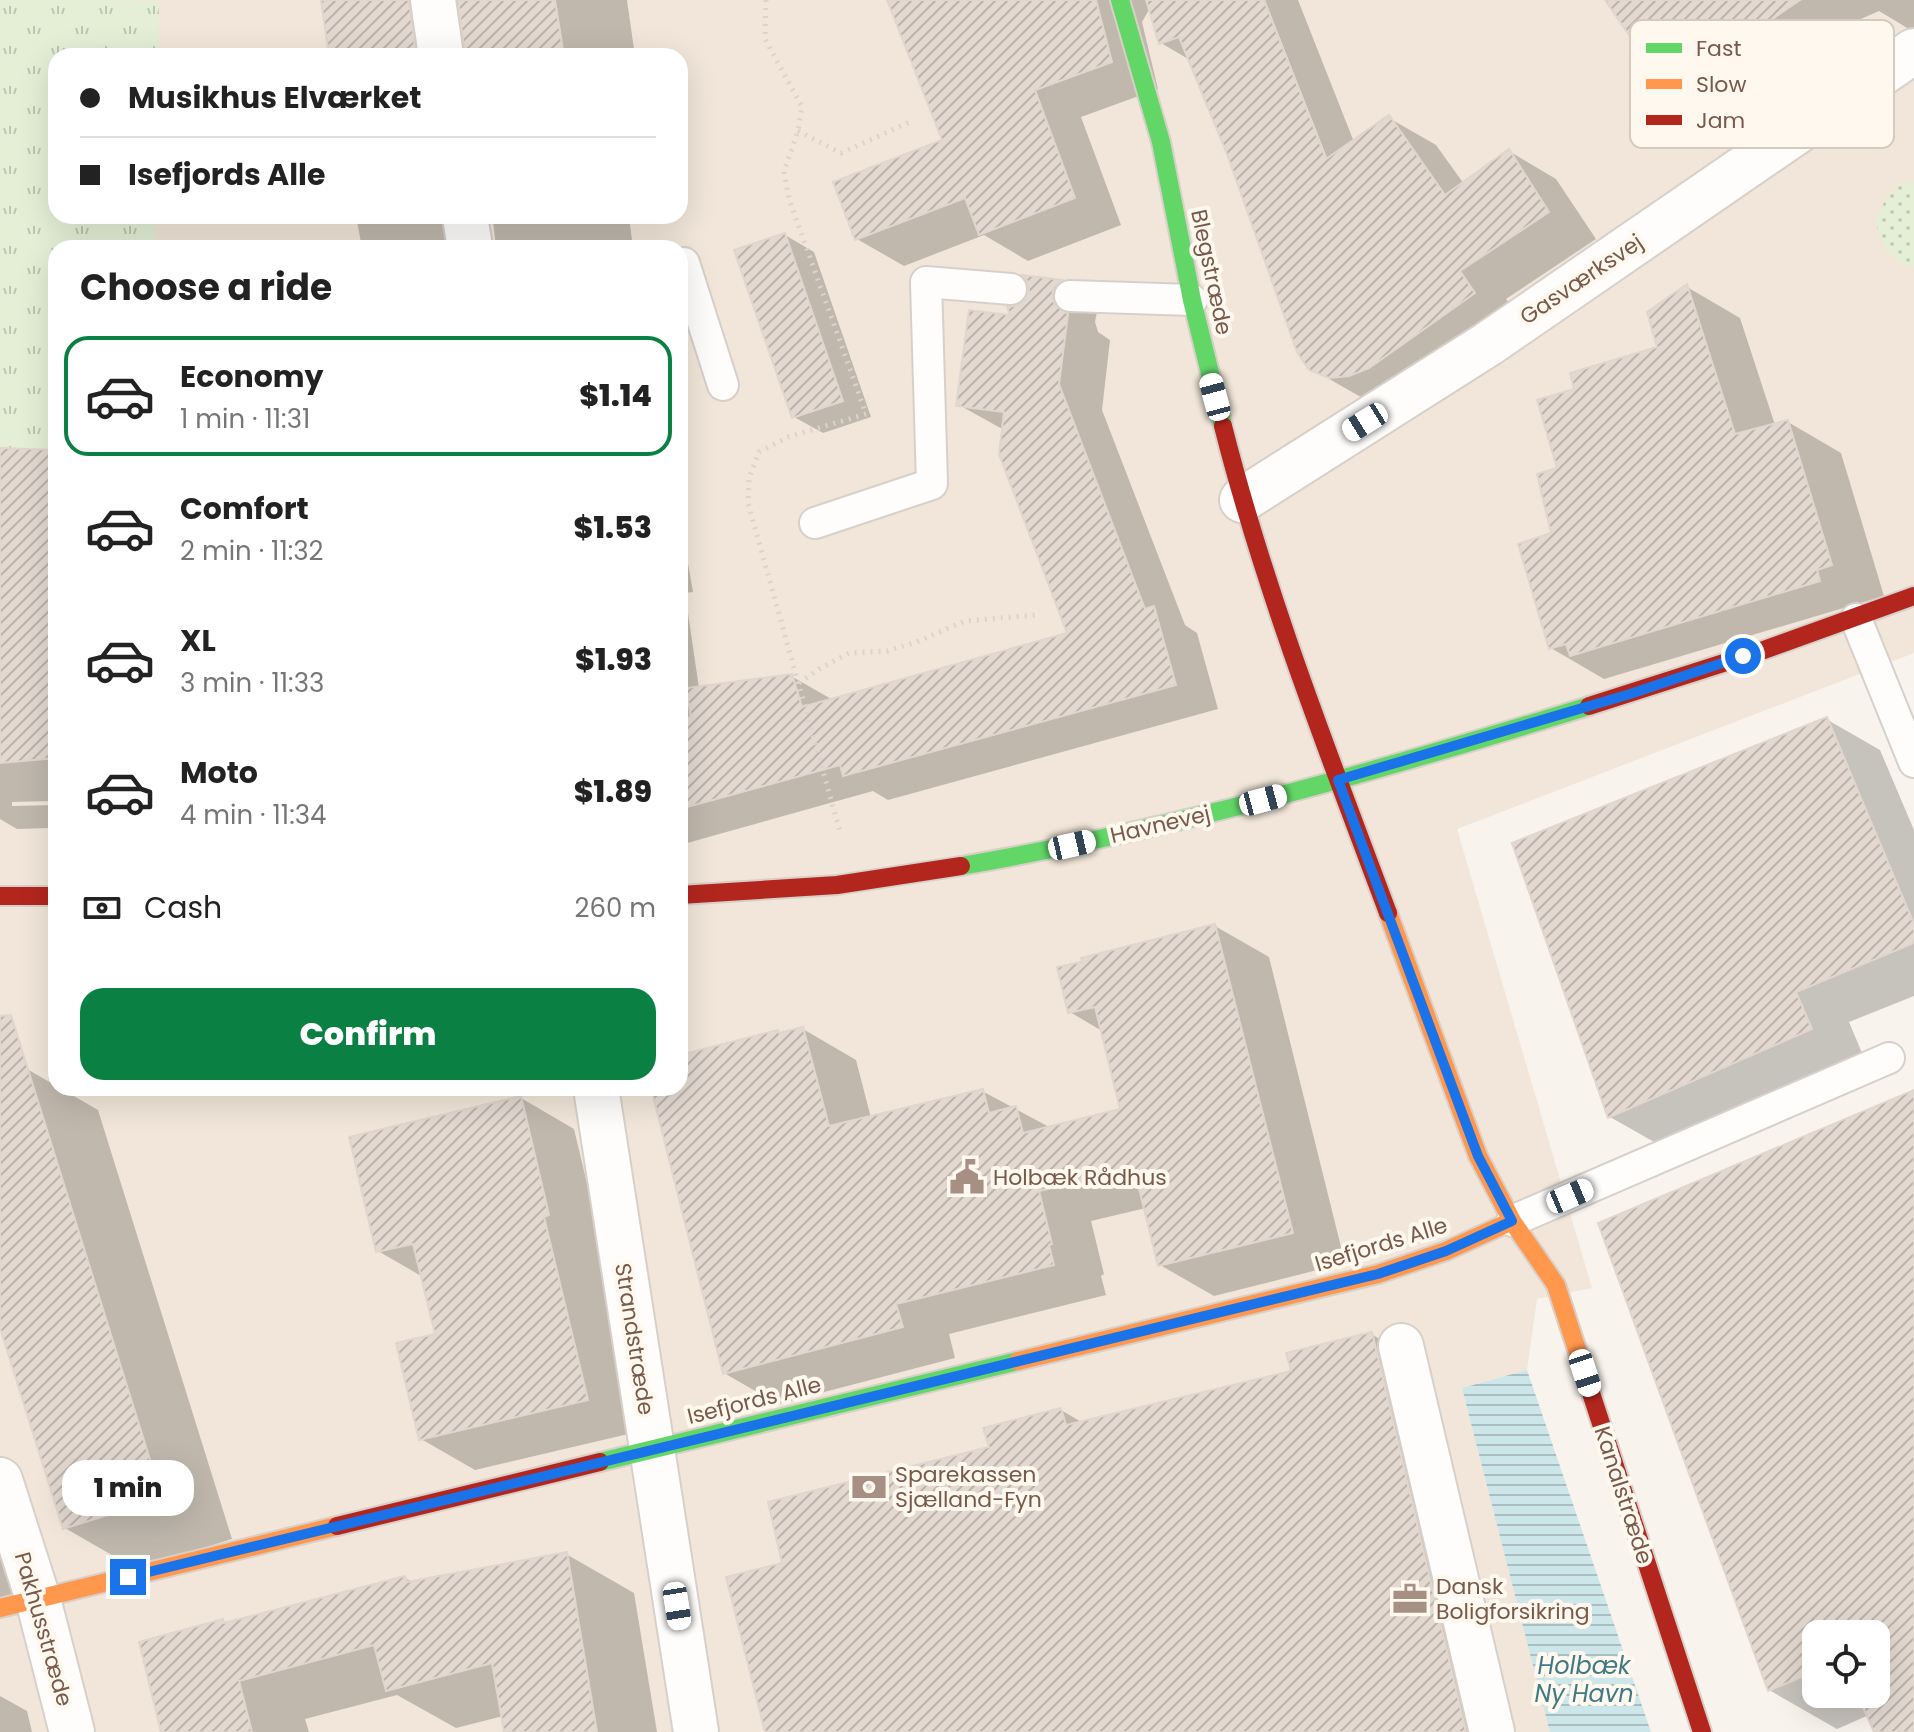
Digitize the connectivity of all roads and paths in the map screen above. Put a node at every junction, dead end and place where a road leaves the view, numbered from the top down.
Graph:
1 (433, 0) edge
2 (766, 0) edge
3 (1120, 0) edge
4 (440, 48) edge
5 (1914, 51) edge
6 (1894, 65) edge
7 (912, 121) dead end
8 (798, 131) junction
9 (1773, 148) edge
10 (1011, 289) dead end
11 (1070, 296) dead end
12 (688, 298) edge
13 (1192, 300) junction
14 (723, 385) dead end
15 (1242, 500) junction
16 (815, 523) dead end
17 (1914, 596) edge
18 (1037, 615) dead end
19 (1856, 619) junction
20 (799, 683) junction
21 (1914, 762) edge
22 (1338, 780) junction
23 (854, 883) junction
24 (688, 894) edge
25 (0, 896) edge
26 (48, 896) edge
27 (1889, 1058) dead end
28 (597, 1096) edge
29 (1512, 1221) junction
30 (1401, 1346) dead end
31 (652, 1450) junction
32 (0, 1480) edge
33 (19, 1604) edge
34 (72, 1732) edge
35 (696, 1732) edge
36 (1492, 1732) edge
37 (1702, 1732) edge

1 - 4 street
2 - 8 path
3 - 13 street, Blegstræde
5 - 6 street, Gasværksvej
7 - 8 path
8 - 20 path
9 - 15 street, Gasværksvej
10 - 16 lane
11 - 13 lane
12 - 14 lane
13 - 15 street, Blegstræde
15 - 22 street, Blegstræde
17 - 19 street, Havnevej
18 - 20 path
19 - 21 lane
19 - 22 street, Havnevej
20 - 23 path
22 - 23 street, Havnevej
22 - 29 street, Kanalstræde
23 - 24 street, Havnevej
25 - 26 street
27 - 29 lane
28 - 31 street, Strandstræde
29 - 31 street, Isefjords Alle
29 - 37 street, Kanalstræde
30 - 36 street
31 - 33 street, Isefjords Alle
31 - 35 street, Strandstræde
32 - 33 street, Pakhusstræde
33 - 34 street, Pakhusstræde

